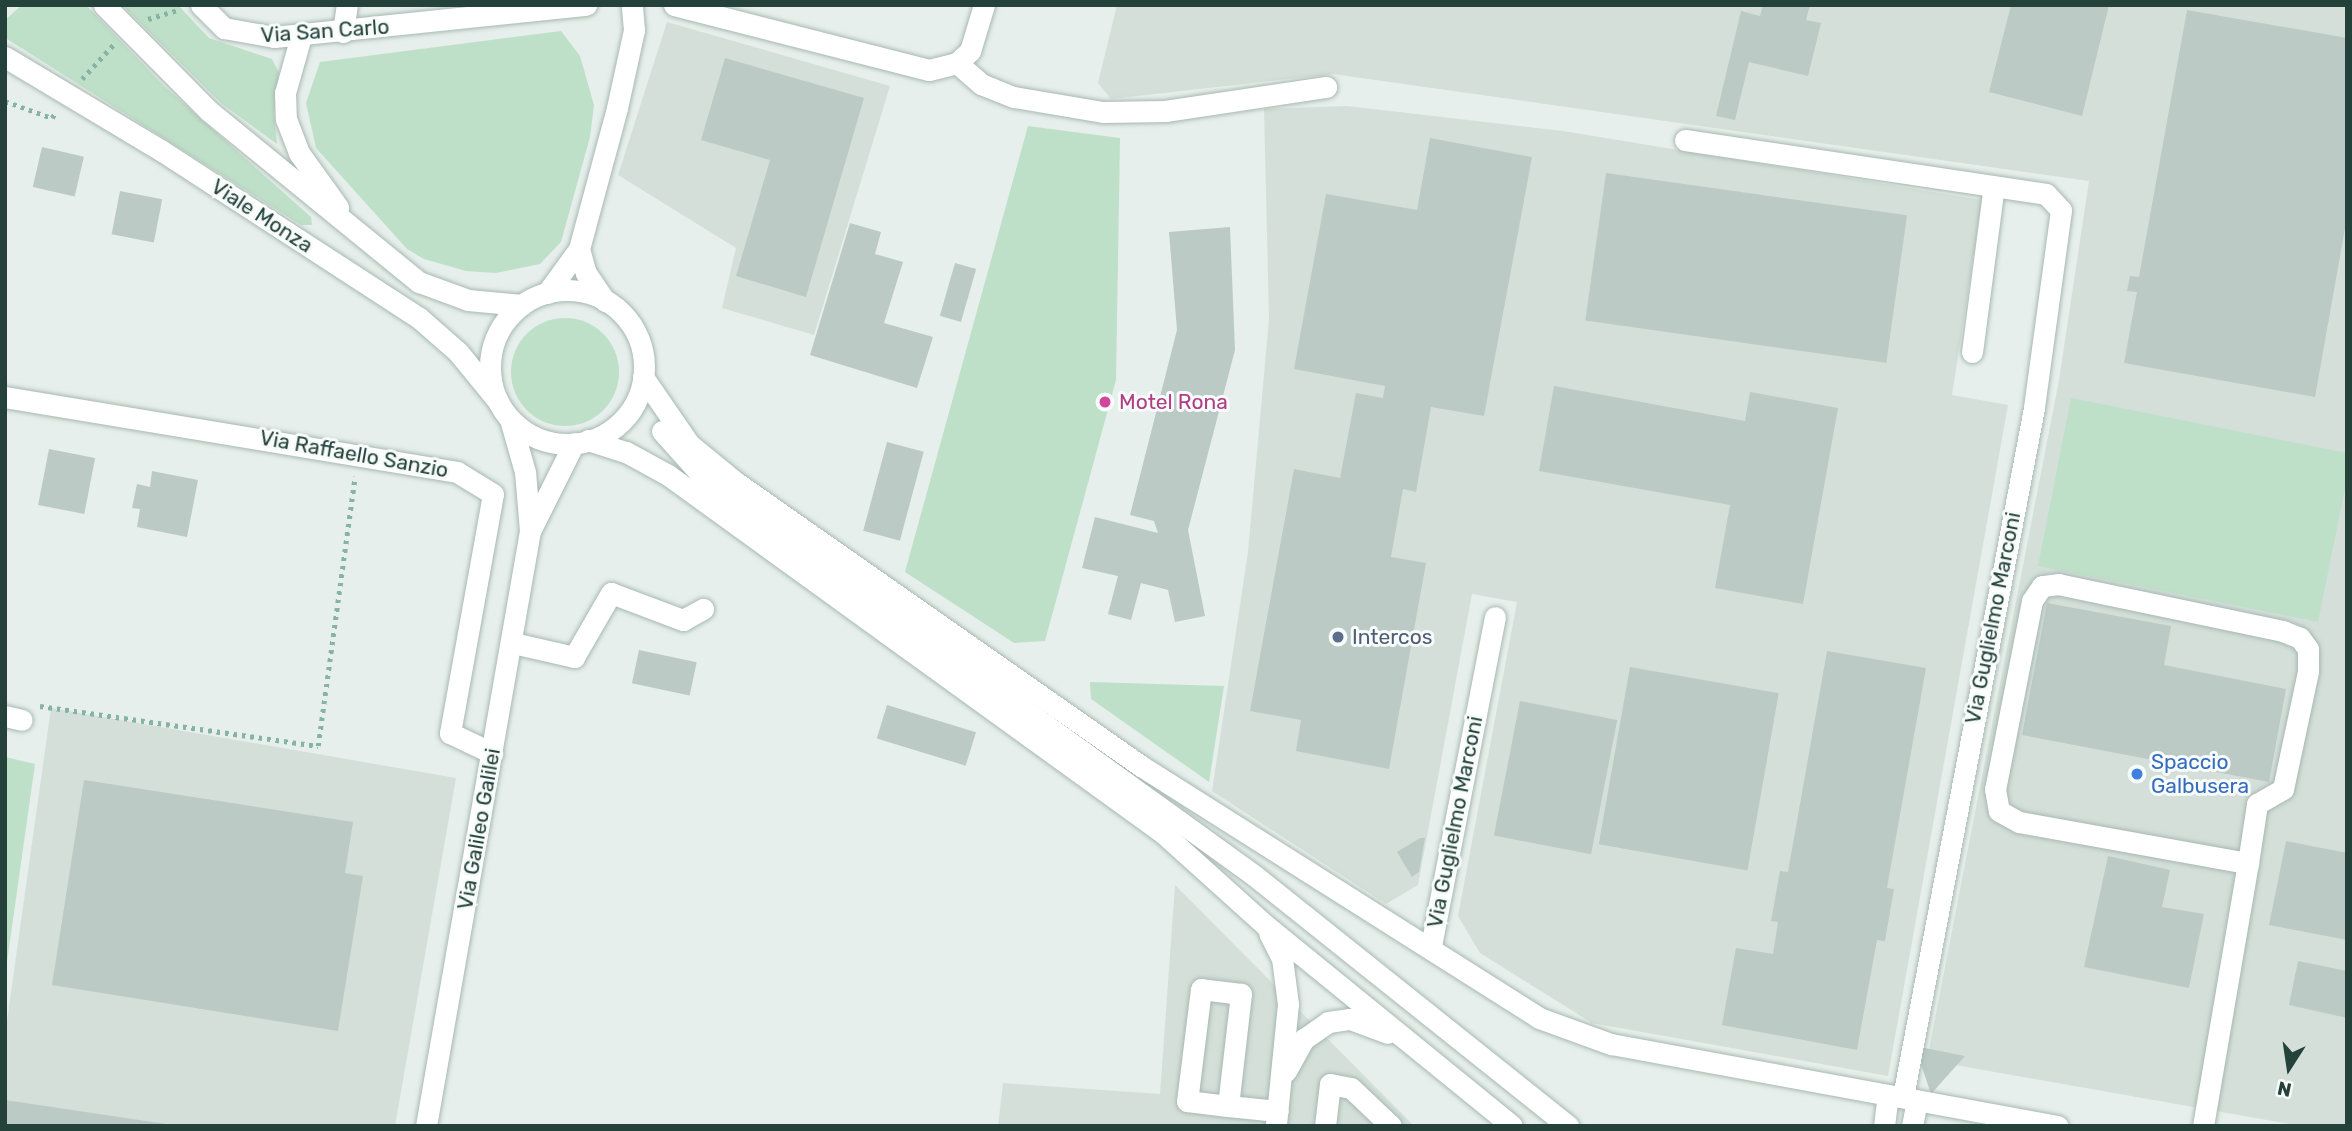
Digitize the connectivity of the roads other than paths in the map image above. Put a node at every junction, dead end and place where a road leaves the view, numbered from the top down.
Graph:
1 (104, 5) edge
2 (201, 5) edge
3 (347, 5) edge
4 (586, 5) edge
5 (632, 5) edge
6 (674, 5) edge
7 (984, 5) edge
8 (344, 32) junction
9 (301, 36) junction
10 (5, 57) edge
11 (957, 62) junction
12 (1326, 87) dead end
13 (1685, 140) dead end
14 (1994, 186) junction
15 (361, 236) junction
16 (579, 249) junction
17 (547, 293) junction
18 (606, 301) junction
19 (522, 304) junction
20 (1972, 352) dead end
21 (641, 383) junction
22 (5, 397) edge
23 (498, 401) junction
24 (510, 419) junction
25 (581, 442) junction
26 (530, 531) junction
27 (703, 609) dead end
28 (1495, 617) dead end
29 (513, 643) junction
30 (492, 753) junction
31 (2248, 863) junction
32 (1265, 925) junction
33 (1431, 946) junction
34 (1407, 1041) junction
35 (1281, 1082) junction
36 (1903, 1097) junction
37 (1228, 1106) junction
38 (1277, 1119) edge
39 (1389, 1125) edge
40 (426, 1126) edge
41 (1325, 1126) edge
42 (1512, 1126) edge
43 (1568, 1126) edge
44 (1884, 1126) edge
45 (1912, 1126) edge
46 (2058, 1126) edge
47 (2203, 1126) edge

1 - 15 street, Viale Monza
2 - 9 street, Via San Carlo
3 - 8 street
4 - 8 street, Via San Carlo
5 - 16 street
6 - 11 street
7 - 11 street
8 - 9 street, Via San Carlo
9 - 15 street
10 - 23 street, Viale Monza
11 - 12 street
13 - 14 street, Via Guglielmo Marconi
14 - 20 street
14 - 36 street, Via Guglielmo Marconi
15 - 19 street, Viale Monza
16 - 17 street
16 - 18 street
17 - 18 street
17 - 19 street
18 - 21 street
19 - 23 street
21 - 25 street
21 - 33 street
21 - 43 street
22 - 30 street, Via Raffaello Sanzio
23 - 24 street
24 - 25 street
24 - 26 street, Via Galileo Galilei
25 - 26 street, Via Galileo Galilei
25 - 32 street
26 - 29 street, Via Galileo Galilei
27 - 29 street
28 - 33 street, Via Guglielmo Marconi
29 - 30 street, Via Galileo Galilei
30 - 40 street, Via Galileo Galilei
31 - 31 street
31 - 47 street
32 - 34 street
32 - 35 street
33 - 36 street, Via Guglielmo Marconi
34 - 35 street
34 - 42 street
35 - 38 street
36 - 44 street
36 - 45 street
36 - 46 street, Via Guglielmo Marconi
37 - 37 street
37 - 38 street
39 - 41 street

